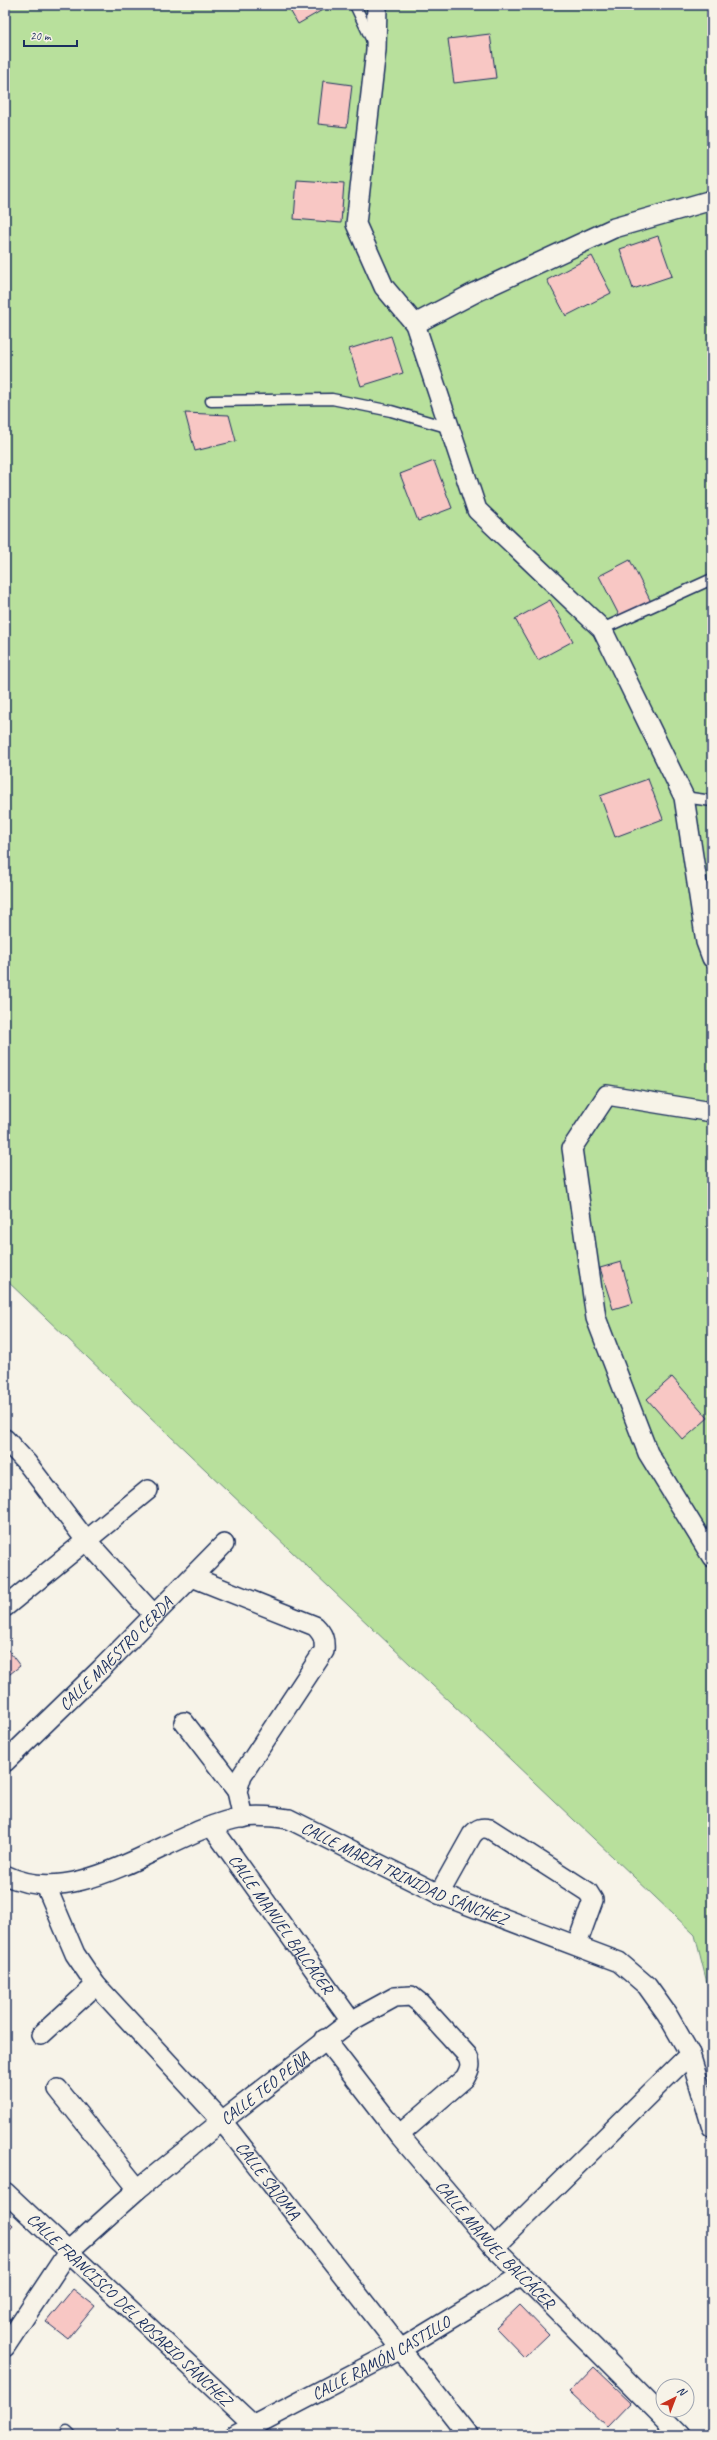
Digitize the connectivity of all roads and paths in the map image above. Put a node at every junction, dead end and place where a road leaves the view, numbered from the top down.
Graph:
1 (355, 5) edge
2 (377, 5) edge
3 (376, 50) junction
4 (712, 200) edge
5 (415, 324) junction
6 (211, 401) dead end
7 (450, 428) junction
8 (712, 579) edge
9 (602, 629) junction
10 (684, 797) junction
11 (712, 801) edge
12 (712, 958) edge
13 (712, 1112) edge
14 (5, 1439) edge
15 (148, 1490) dead end
16 (85, 1539) junction
17 (224, 1544) dead end
18 (712, 1557) edge
19 (192, 1576) junction
20 (5, 1607) edge
21 (154, 1615) junction
22 (184, 1722) dead end
23 (5, 1762) edge
24 (237, 1791) junction
25 (243, 1818) junction
26 (212, 1827) junction
27 (5, 1875) edge
28 (46, 1886) junction
29 (439, 1894) junction
30 (577, 1944) junction
31 (96, 1985) junction
32 (351, 2021) junction
33 (40, 2035) dead end
34 (325, 2039) junction
35 (690, 2054) junction
36 (58, 2089) dead end
37 (222, 2121) junction
38 (712, 2127) edge
39 (399, 2135) junction
40 (138, 2190) junction
41 (5, 2192) edge
42 (494, 2247) junction
43 (68, 2252) junction
44 (522, 2274) junction
45 (5, 2347) edge
46 (399, 2350) junction
47 (254, 2426) junction
48 (236, 2435) edge
49 (468, 2435) edge
50 (681, 2435) edge

1 - 3 lane
2 - 3 street
3 - 5 street
4 - 5 street
5 - 7 street
6 - 7 lane
7 - 9 street
8 - 9 lane
9 - 10 street
10 - 11 lane
10 - 12 street
13 - 18 street
14 - 16 street
15 - 16 street
16 - 20 street
16 - 21 street
17 - 19 street, CALLE MAESTRO CERDA
19 - 21 street, CALLE MAESTRO CERDA
19 - 24 street
21 - 23 street, CALLE MAESTRO CERDA
22 - 24 street
24 - 25 street
25 - 26 street, CALLE MARÍA TRINIDAD SÁNCHEZ
25 - 29 street, CALLE MARÍA TRINIDAD SÁNCHEZ
26 - 28 street, CALLE MARÍA TRINIDAD SÁNCHEZ
26 - 32 street, CALLE MANUEL BALCÁCER
27 - 28 street, CALLE MARÍA TRINIDAD SÁNCHEZ
28 - 31 street, CALLE SAJOMA
29 - 30 street, CALLE MARÍA TRINIDAD SÁNCHEZ
29 - 30 street
30 - 35 street, CALLE MARÍA TRINIDAD SÁNCHEZ
31 - 33 street
31 - 37 street, CALLE SAJOMA
32 - 34 street, CALLE TEO PEÑA
32 - 39 street, CALLE TEO PEÑA
34 - 37 street, CALLE TEO PEÑA
34 - 39 street, CALLE MANUEL BALCÁCER
35 - 38 street, CALLE MARÍA TRINIDAD SÁNCHEZ
35 - 42 street
36 - 40 street
37 - 40 street, CALLE TEO PEÑA
37 - 46 street, CALLE SAJOMA
39 - 42 street, CALLE MANUEL BALCÁCER
40 - 43 street, CALLE TEO PEÑA
41 - 43 street, CALLE FRANCISCO DEL ROSARIO SÁNCHEZ
42 - 44 street, CALLE MANUEL BALCÁCER
43 - 45 street, CALLE TEO PEÑA
43 - 47 street, CALLE FRANCISCO DEL ROSARIO SÁNCHEZ
44 - 46 street, CALLE RAMÓN CASTILLO
44 - 50 street, CALLE MANUEL BALCÁCER
46 - 47 street, CALLE RAMÓN CASTILLO
46 - 49 street, CALLE SAJOMA
47 - 48 street, CALLE RAMÓN CASTILLO

